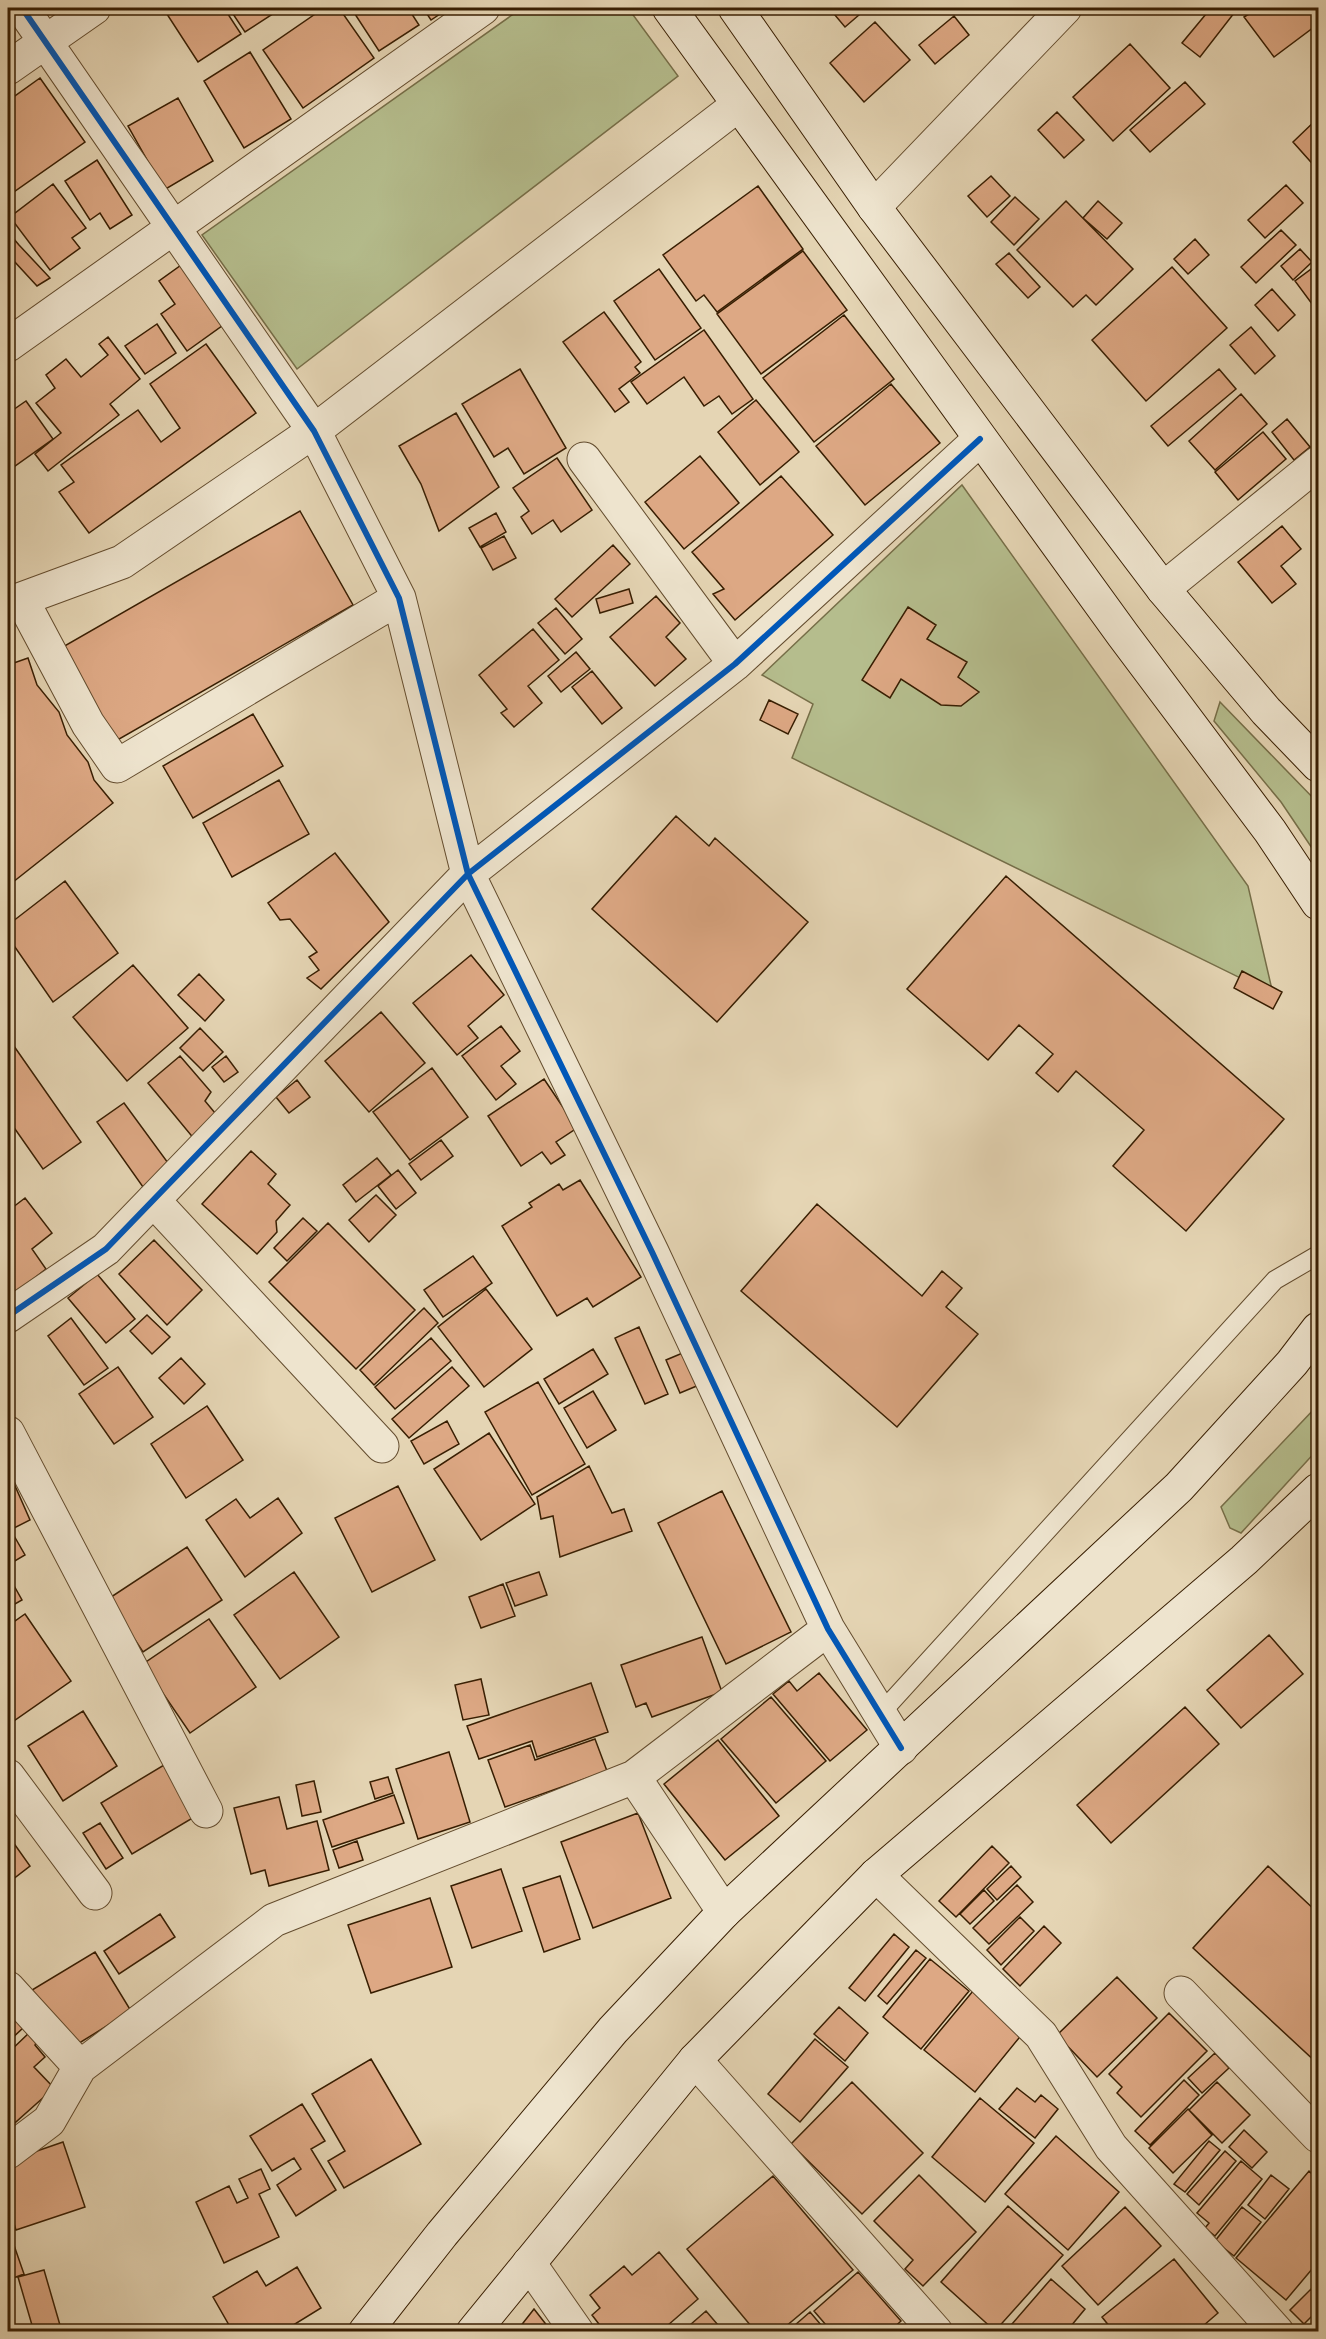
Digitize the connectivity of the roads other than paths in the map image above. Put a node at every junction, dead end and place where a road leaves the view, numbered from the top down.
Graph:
1 (22, 8) edge
2 (94, 8) edge
3 (483, 8) edge
4 (669, 8) edge
5 (735, 8) edge
6 (1065, 8) edge
7 (46, 42) junction
8 (8, 68) edge
9 (738, 105) junction
10 (874, 207) junction
11 (174, 229) junction
12 (8, 345) edge
13 (314, 431) junction
14 (980, 439) junction
15 (584, 459) dead end
16 (1318, 463) edge
17 (1163, 589) junction
18 (399, 598) junction
19 (15, 602) edge
20 (735, 664) junction
21 (1318, 765) edge
22 (468, 874) junction
23 (1318, 903) edge
24 (153, 1200) junction
25 (1318, 1255) edge
26 (8, 1316) edge
27 (1318, 1329) edge
28 (8, 1433) edge
29 (382, 1446) dead end
30 (1317, 1492) edge
31 (828, 1629) junction
32 (880, 1714) junction
33 (901, 1748) junction
34 (8, 1776) edge
35 (634, 1777) junction
36 (206, 1811) dead end
37 (876, 1875) junction
38 (95, 1893) dead end
39 (724, 1912) junction
40 (8, 1988) edge
41 (1181, 1993) dead end
42 (695, 2060) junction
43 (80, 2067) junction
44 (1318, 2136) edge
45 (8, 2152) edge
46 (529, 2263) junction
47 (365, 2331) edge
48 (473, 2331) edge
49 (577, 2331) edge
50 (936, 2331) edge
51 (1277, 2331) edge

1 - 7 street
2 - 7 street
3 - 11 street
4 - 9 street
5 - 10 street
6 - 10 street
7 - 8 street
7 - 11 street
9 - 13 street
9 - 14 street
10 - 17 street
11 - 12 street
11 - 13 street
13 - 18 street
13 - 19 street
14 - 20 street
14 - 23 street
15 - 20 street
16 - 17 street
17 - 21 street
18 - 19 street
18 - 22 street
20 - 22 street
22 - 24 street
22 - 31 street
24 - 26 street
24 - 29 street
25 - 32 lane
27 - 33 street
28 - 36 street
30 - 37 street
31 - 32 street
31 - 35 street
32 - 33 street
33 - 39 street
34 - 38 street
35 - 39 street
35 - 43 street
37 - 42 street
37 - 51 street
39 - 47 street
40 - 43 street
41 - 44 street
42 - 46 street
42 - 50 street
43 - 45 street
46 - 48 street
46 - 49 street

